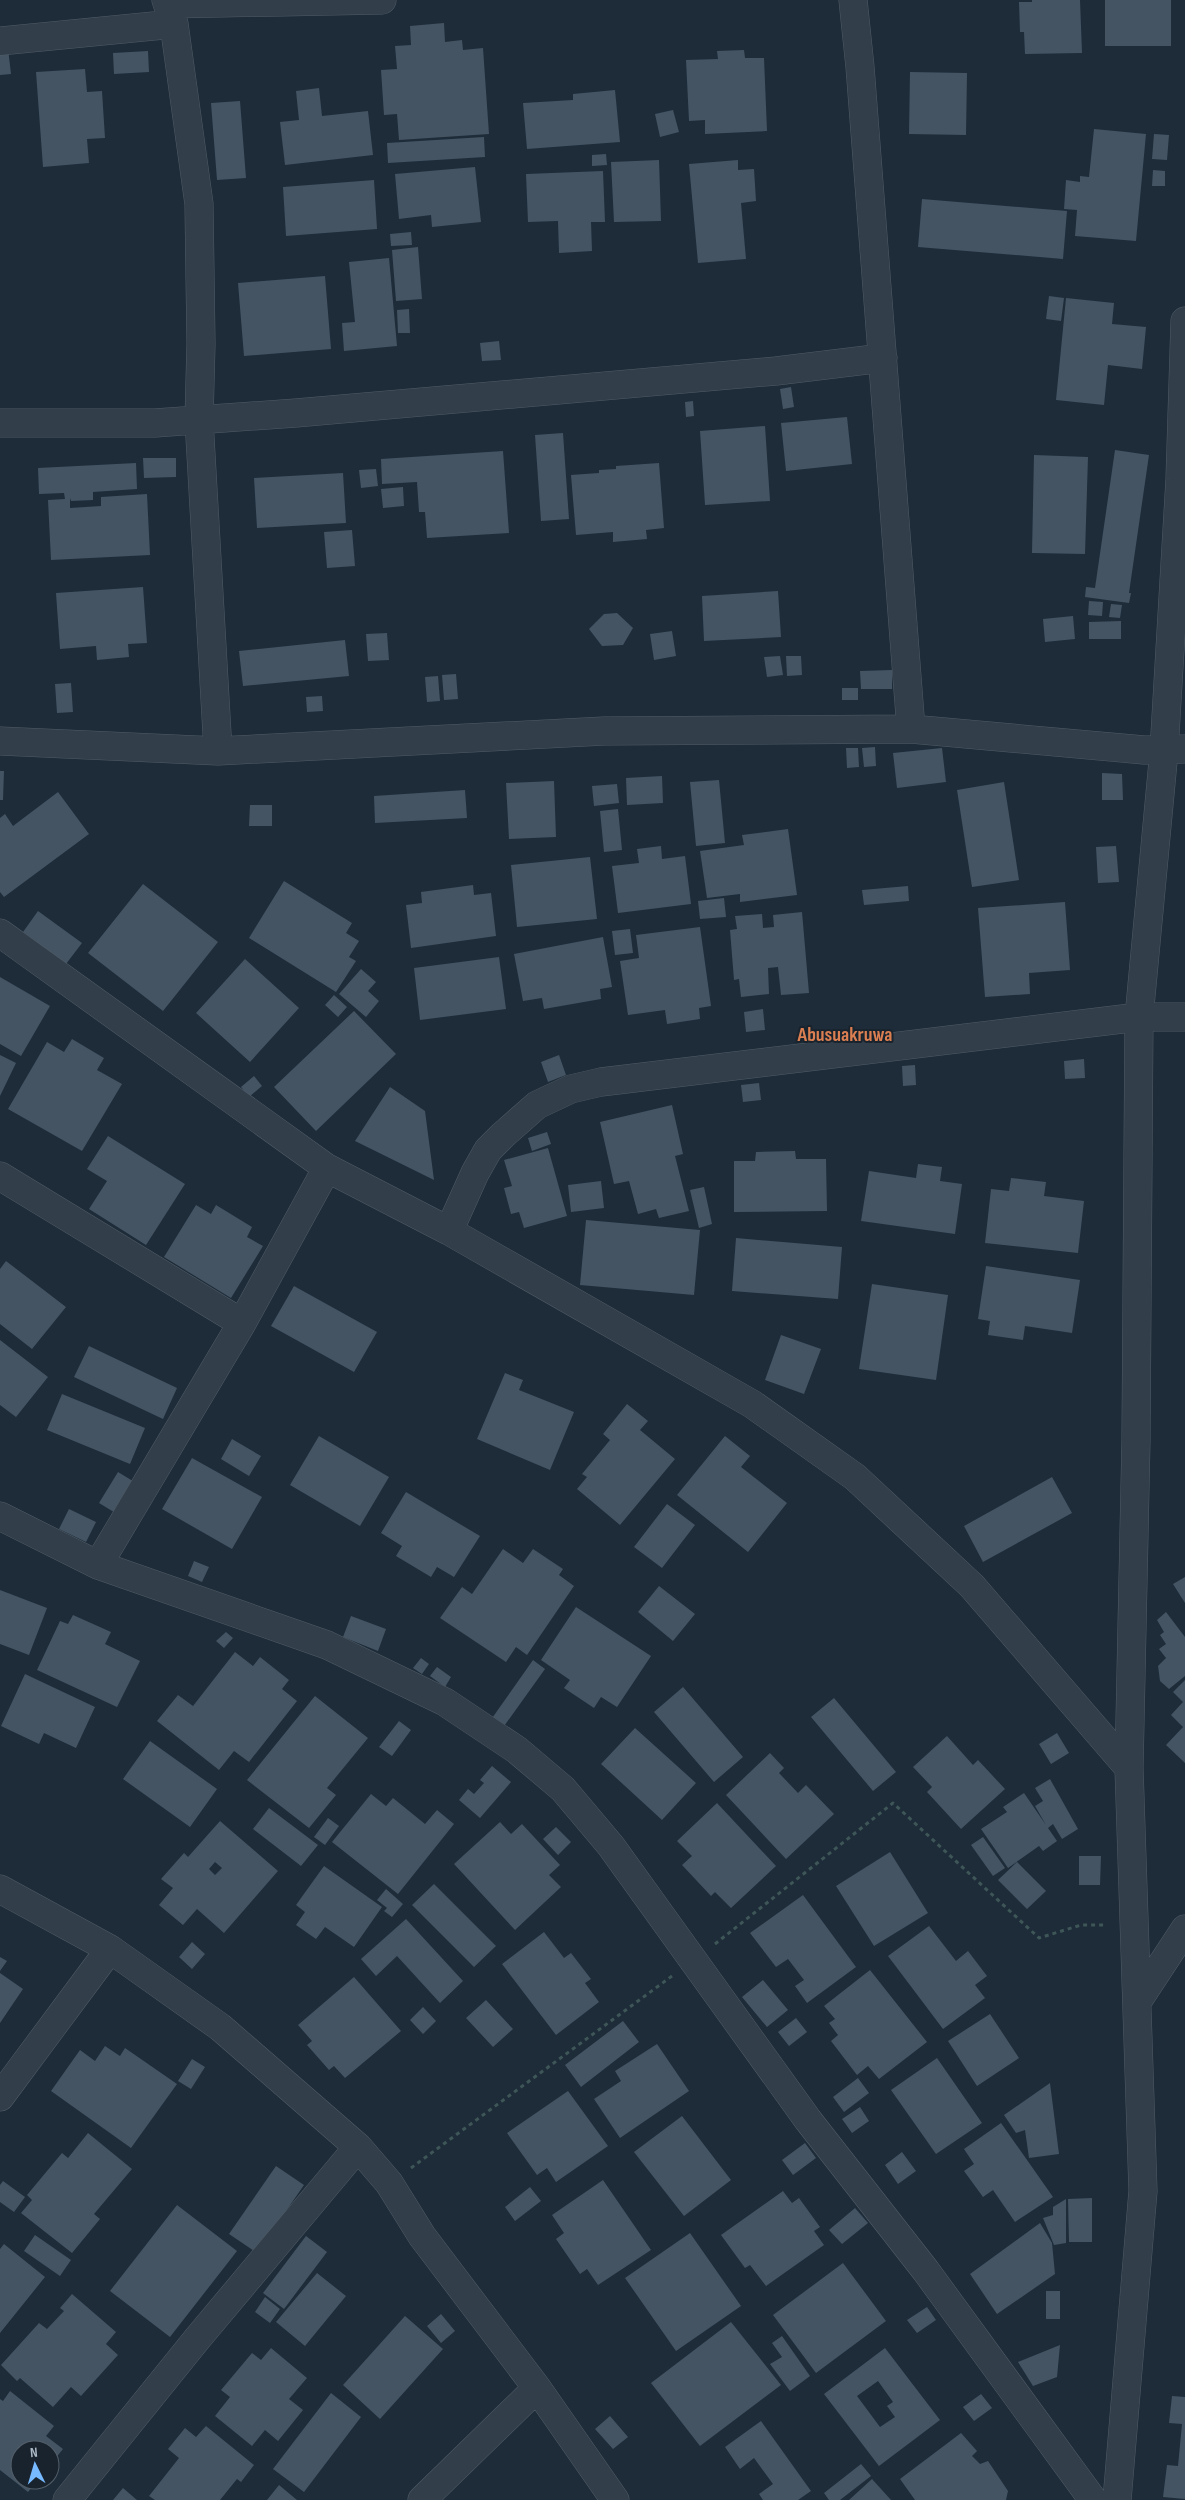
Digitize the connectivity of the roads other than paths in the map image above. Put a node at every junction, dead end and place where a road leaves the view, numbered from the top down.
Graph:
1 (382, 0) edge
2 (852, 0) edge
3 (169, 10) edge
4 (0, 41) edge
5 (1185, 321) edge
6 (883, 358) junction
7 (199, 420) junction
8 (0, 424) edge
9 (1182, 479) edge
10 (911, 729) junction
11 (0, 741) edge
12 (1174, 750) edge
13 (218, 751) junction
14 (0, 933) edge
15 (1185, 1016) edge
16 (1139, 1017) junction
17 (327, 1168) junction
18 (0, 1176) edge
19 (449, 1231) junction
20 (242, 1323) junction
21 (0, 1516) edge
22 (98, 1565) junction
23 (1130, 1768) junction
24 (0, 1889) edge
25 (1185, 1929) edge
26 (110, 1949) junction
27 (1137, 2002) junction
28 (0, 2097) edge
29 (358, 2147) junction
30 (537, 2388) junction
31 (67, 2500) edge
32 (422, 2500) edge
33 (615, 2500) edge
34 (1093, 2500) edge
35 (1117, 2500) edge

1 - 3 street
2 - 6 street
3 - 4 street
3 - 7 street
5 - 9 street
6 - 7 street
6 - 10 street
7 - 8 street
7 - 13 street
9 - 12 street
10 - 12 street
10 - 13 street
11 - 13 street
12 - 16 street
14 - 17 street
15 - 16 street
16 - 19 street
16 - 23 street
17 - 19 street
17 - 20 street
18 - 20 street
19 - 23 street
20 - 22 street
21 - 22 street
22 - 34 street
23 - 27 street
24 - 26 street
25 - 27 street
26 - 28 street
26 - 29 street
27 - 35 street
29 - 30 street
29 - 31 street
30 - 32 street
30 - 33 street

